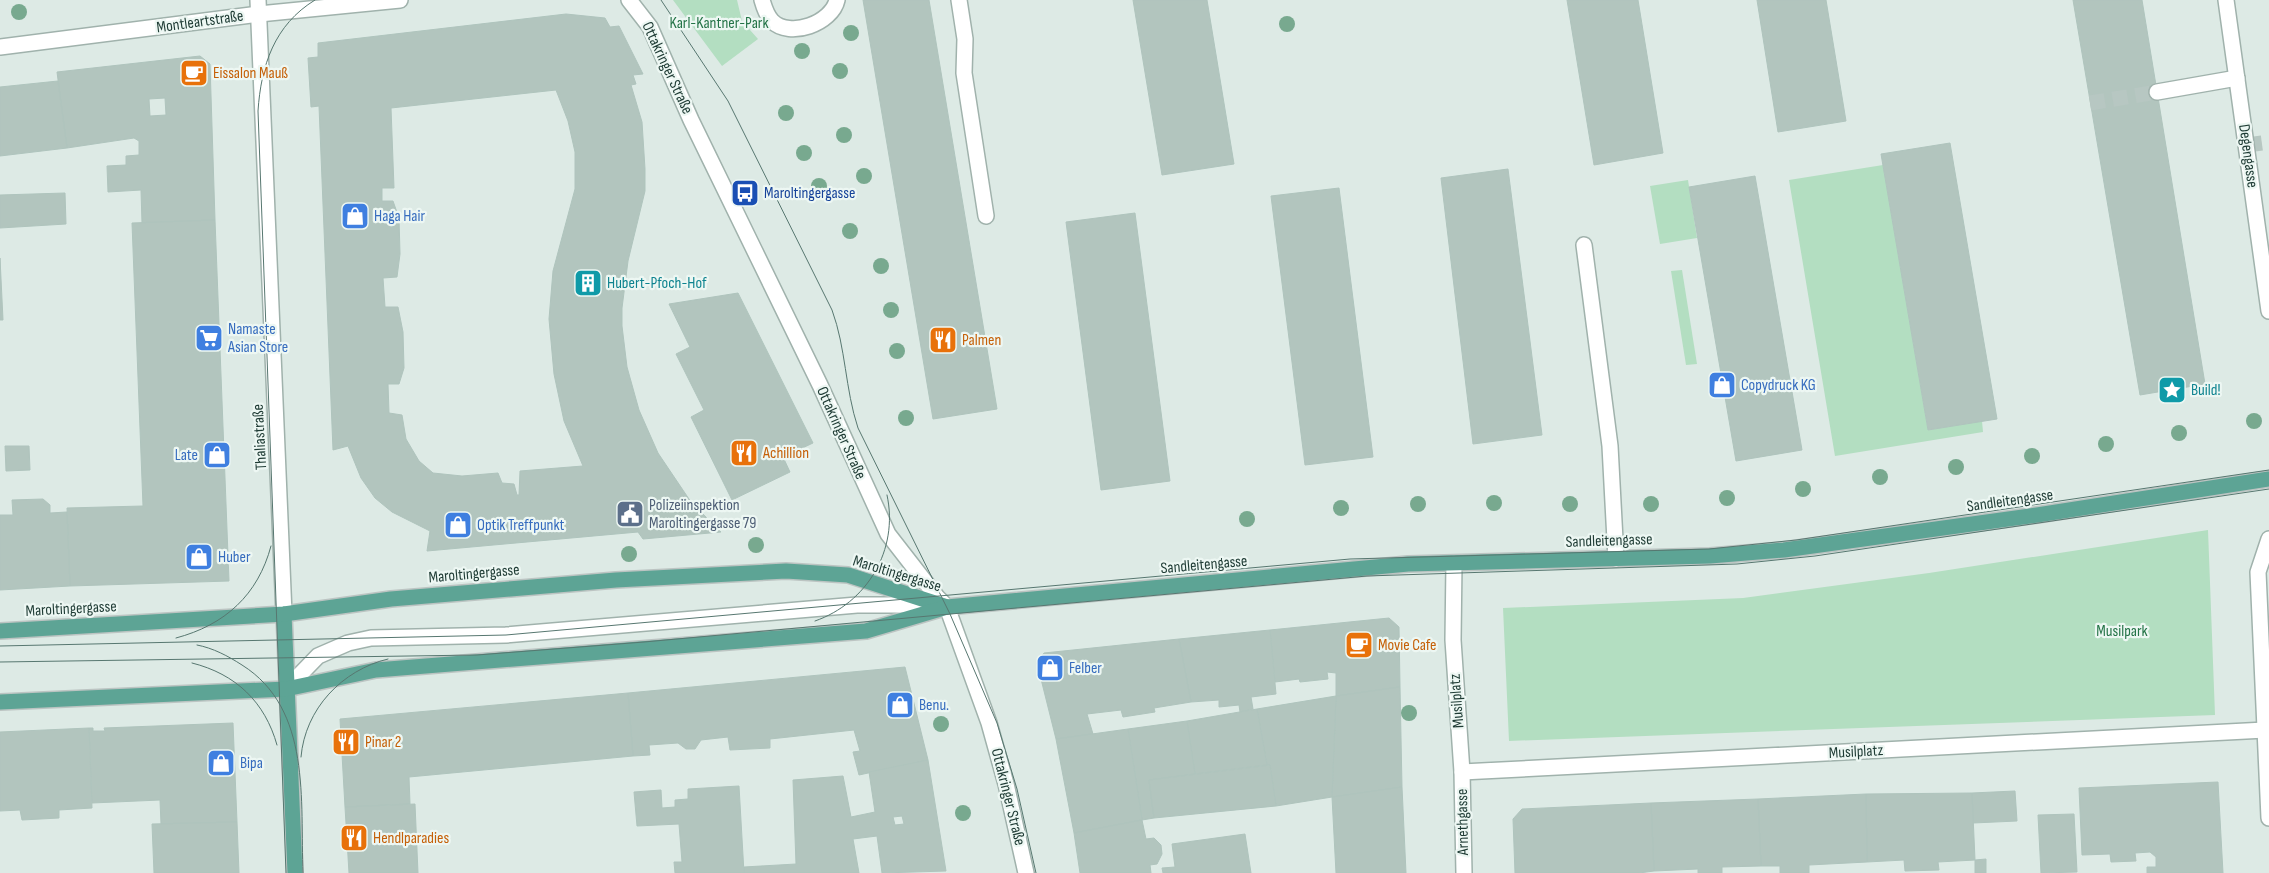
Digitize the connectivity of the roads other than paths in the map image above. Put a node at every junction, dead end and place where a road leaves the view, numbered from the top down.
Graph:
1 (400, 0) edge
2 (629, 0) edge
3 (762, 0) edge
4 (837, 0) edge
5 (959, 0) edge
6 (2226, 0) edge
7 (259, 7) edge
8 (0, 47) edge
9 (2237, 78) junction
10 (2156, 92) tunnel mouth
11 (986, 216) dead end
12 (1584, 246) dead end
13 (2269, 311) edge
14 (2269, 479) edge
15 (2269, 539) edge
16 (1616, 559) junction
17 (1454, 563) junction
18 (947, 607) junction
19 (284, 614) junction
20 (0, 630) edge
21 (286, 689) junction
22 (0, 702) edge
23 (2264, 730) junction
24 (1462, 772) junction
25 (2269, 818) edge
26 (295, 873) edge
27 (1026, 873) edge
28 (1464, 873) edge

1 - 7 street, Montleartstraße
2 - 18 street, Ottakringer Straße
3 - 4 street
5 - 11 street
6 - 9 street, Degengasse
7 - 8 street, Montleartstraße
7 - 19 street, Thaliastraße
9 - 10 street
9 - 13 street, Degengasse
12 - 16 street
14 - 16 main road, Sandleitengasse
15 - 23 street
16 - 17 main road, Sandleitengasse
17 - 18 main road, Sandleitengasse
17 - 24 street, Musilplatz
18 - 19 main road, Maroltingergasse
18 - 21 main road, Maroltingergasse
18 - 21 street, Maroltingergasse
18 - 27 street, Ottakringer Straße
19 - 20 main road, Maroltingergasse
19 - 21 main road, Thaliastraße
21 - 22 main road, Maroltingergasse
21 - 26 main road, Thaliastraße
23 - 24 street, Musilplatz
23 - 25 street
24 - 28 street, Arnethgasse

